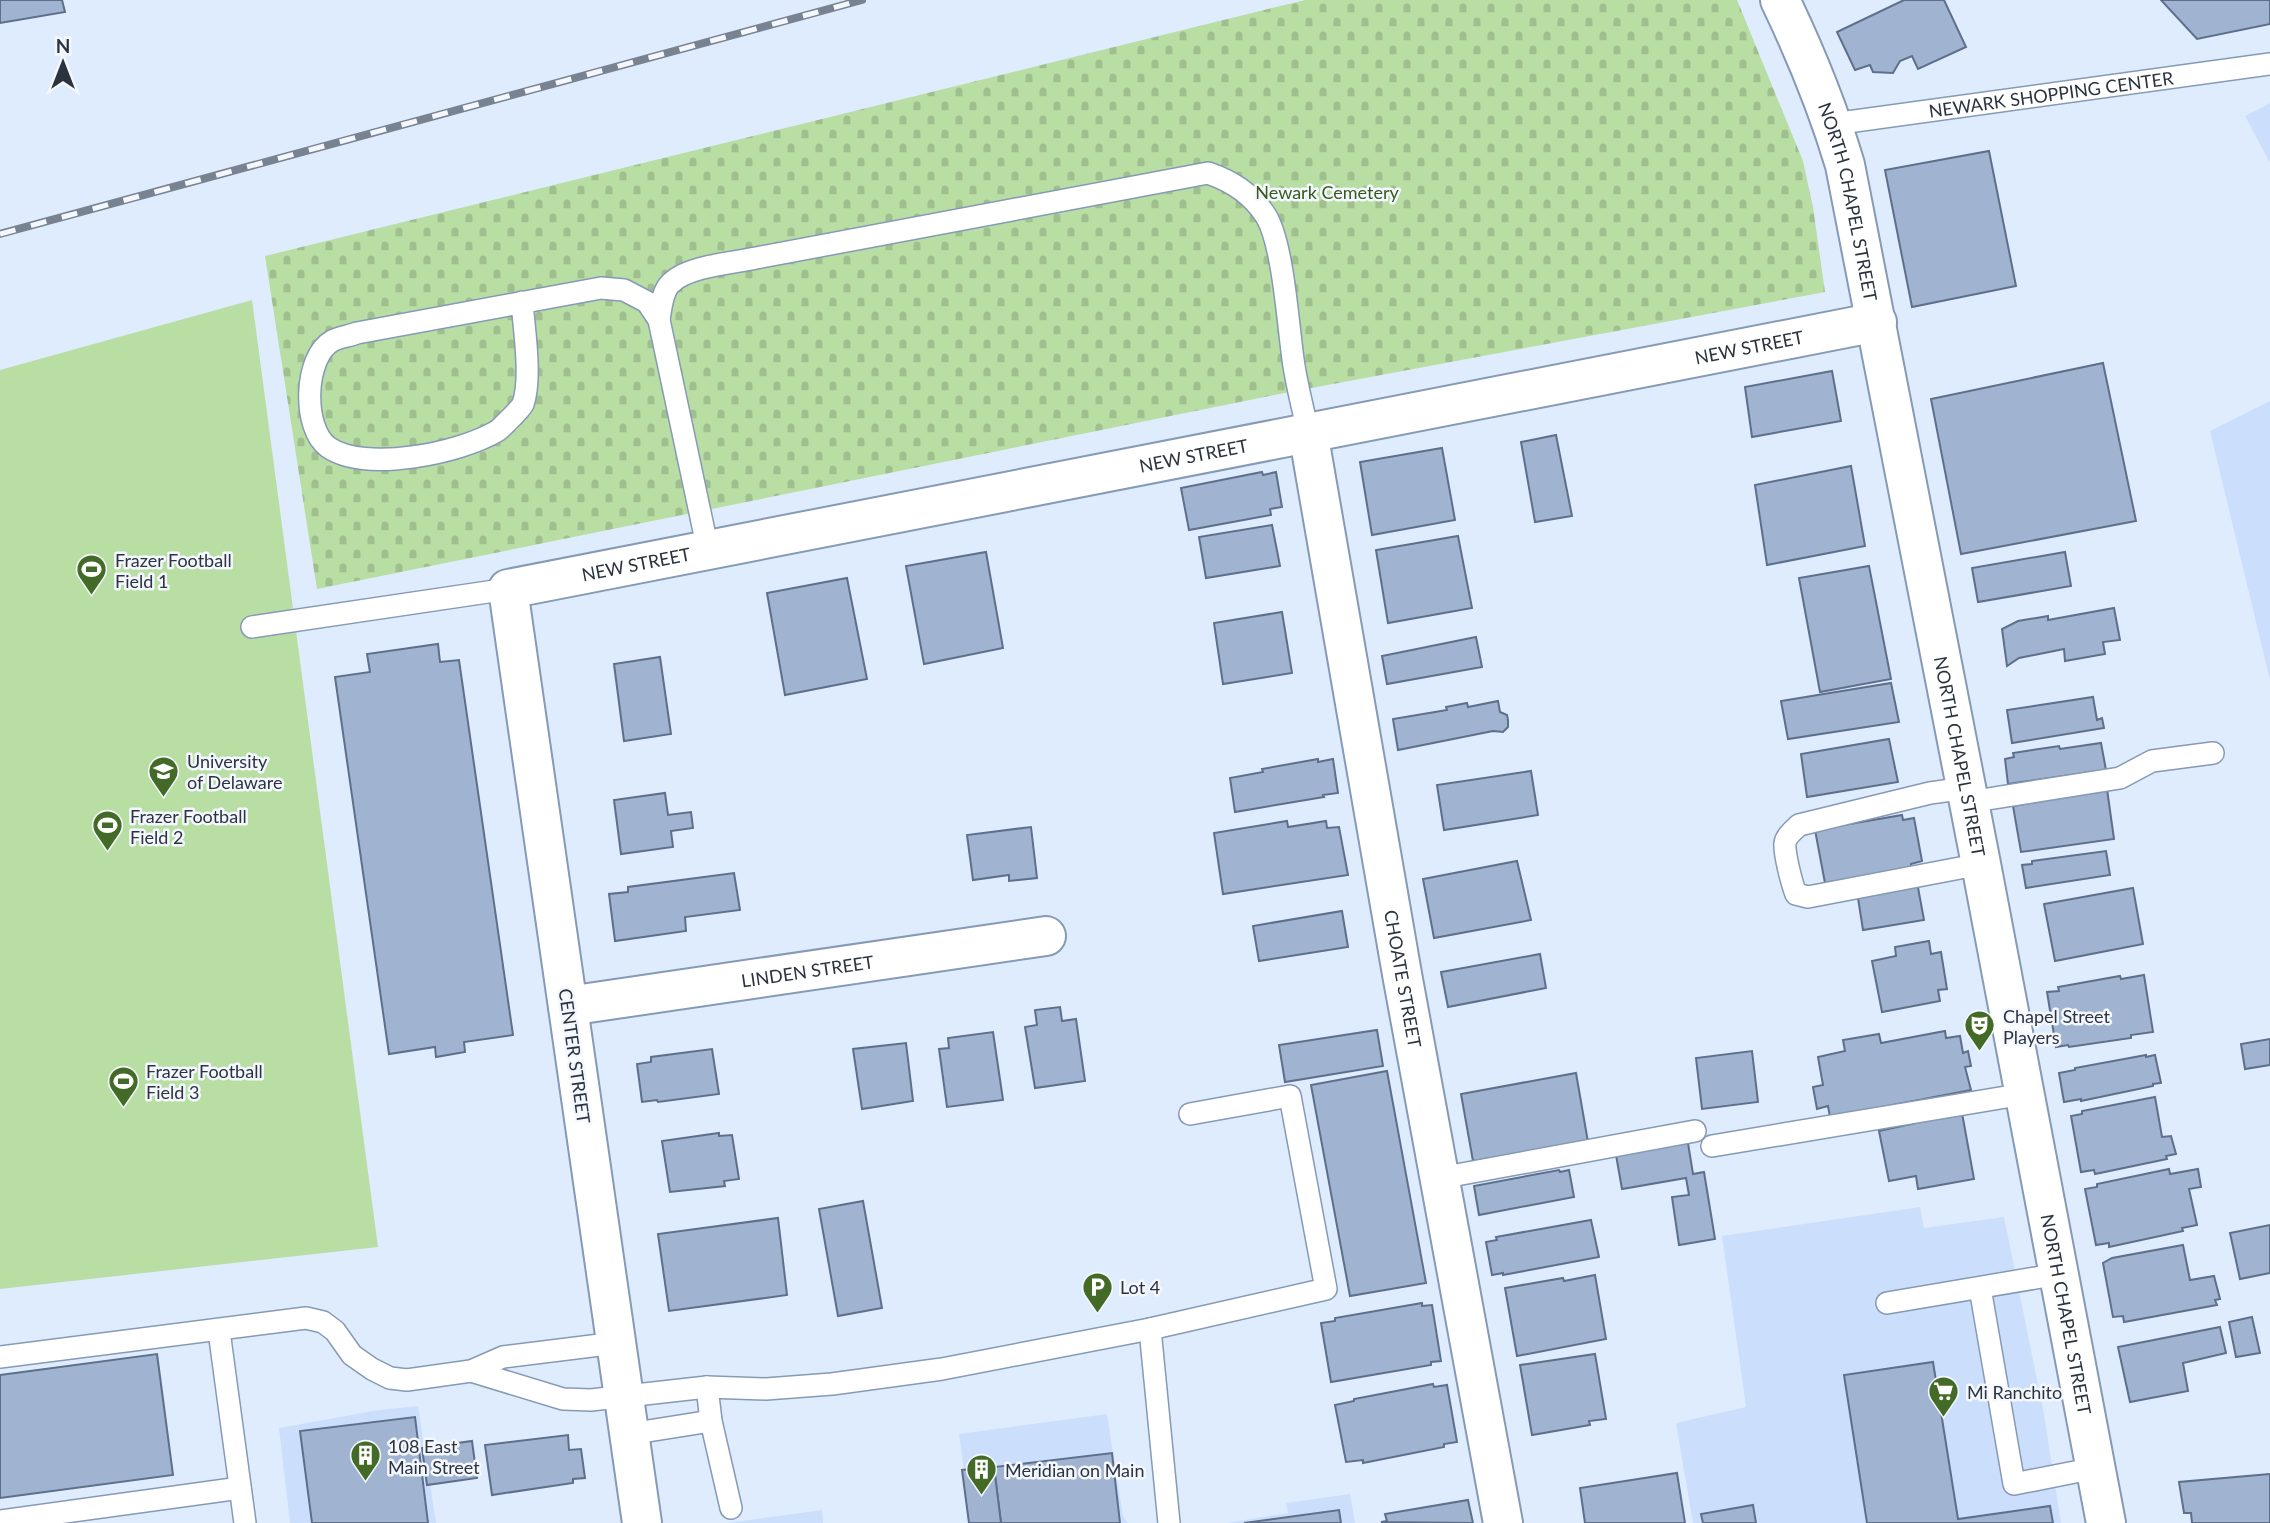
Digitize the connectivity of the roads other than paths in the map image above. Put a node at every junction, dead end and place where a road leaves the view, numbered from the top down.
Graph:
1 (1780, 0) edge
2 (2270, 64) edge
3 (1833, 124) junction
4 (522, 302) junction
5 (659, 320) junction
6 (1877, 322) junction
7 (1308, 432) junction
8 (708, 550) junction
9 (509, 589) junction
10 (252, 627) dead end
11 (2213, 753) dead end
12 (1968, 795) junction
13 (1981, 864) junction
14 (1045, 936) dead end
15 (568, 1006) junction
16 (2025, 1094) junction
17 (1191, 1114) dead end
18 (1695, 1131) dead end
19 (1712, 1146) dead end
20 (1440, 1178) junction
21 (2059, 1274) junction
22 (1980, 1288) junction
23 (1887, 1303) dead end
24 (1150, 1329) junction
25 (219, 1331) junction
26 (616, 1343) junction
27 (0, 1357) edge
28 (471, 1371) junction
29 (707, 1387) junction
30 (623, 1396) junction
31 (711, 1421) junction
32 (629, 1434) junction
33 (2095, 1468) junction
34 (240, 1488) junction
35 (732, 1508) dead end
36 (0, 1521) edge
37 (245, 1523) edge
38 (642, 1523) edge
39 (1169, 1523) edge
40 (1503, 1523) edge
41 (2106, 1523) edge

1 - 3 street, NORTH CHAPEL STREET
2 - 3 lane, NEWARK SHOPPING CENTER
3 - 6 street, NORTH CHAPEL STREET
4 - 4 lane
4 - 5 lane
5 - 7 lane
5 - 8 lane
6 - 7 street, NEW STREET
6 - 12 street, NORTH CHAPEL STREET
7 - 8 street, NEW STREET
7 - 20 street, CHOATE STREET
8 - 9 street, NEW STREET
9 - 10 lane
9 - 15 street, CENTER STREET
11 - 12 lane
12 - 13 street, NORTH CHAPEL STREET
12 - 13 lane
13 - 16 street, NORTH CHAPEL STREET
14 - 15 street, LINDEN STREET
15 - 26 street, CENTER STREET
16 - 19 lane
16 - 21 street, NORTH CHAPEL STREET
17 - 24 lane
18 - 20 lane
20 - 40 street, CHOATE STREET
21 - 22 lane
21 - 33 street, NORTH CHAPEL STREET
22 - 23 lane
22 - 33 lane
24 - 29 lane
24 - 39 lane
25 - 27 lane
25 - 28 lane
25 - 34 lane
26 - 28 lane
26 - 30 street, CENTER STREET
28 - 30 lane
29 - 30 lane
29 - 31 lane
30 - 32 street, CENTER STREET
31 - 32 lane
31 - 35 lane
32 - 38 street, CENTER STREET
33 - 41 street, NORTH CHAPEL STREET
34 - 36 lane
34 - 37 lane

